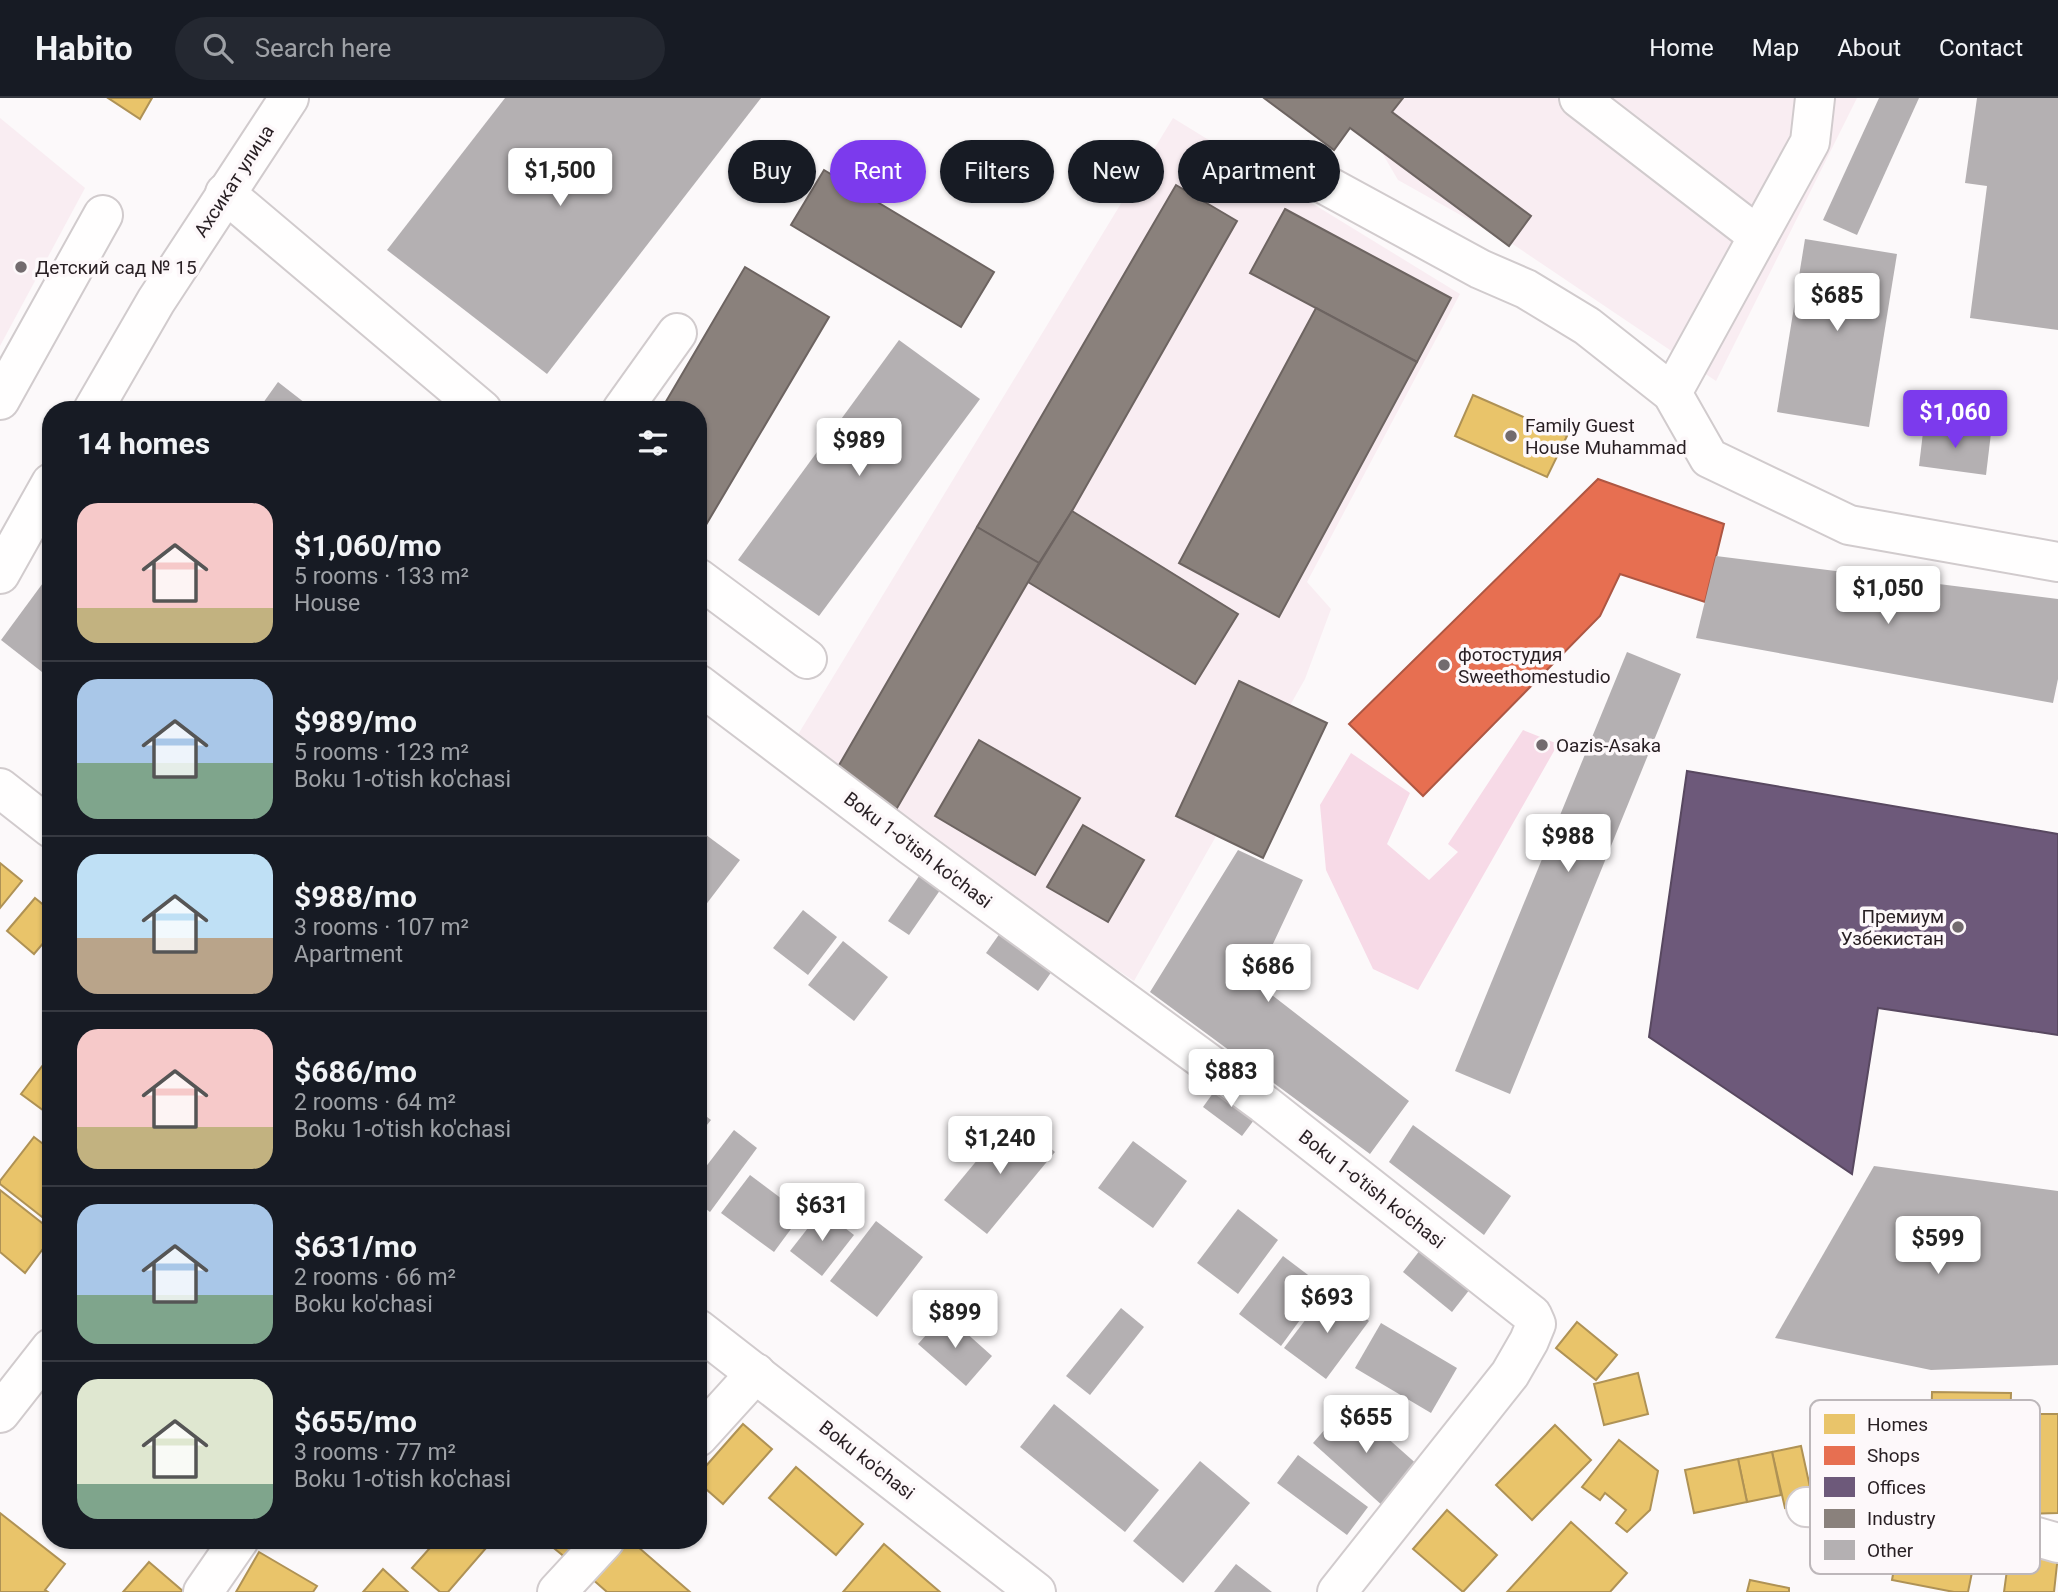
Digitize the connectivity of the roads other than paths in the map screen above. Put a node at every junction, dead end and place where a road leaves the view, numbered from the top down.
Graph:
1 (289, 98) edge
2 (1579, 98) edge
3 (1815, 98) edge
4 (225, 193) junction
5 (1340, 193) edge
6 (103, 215) dead end
7 (1758, 236) junction
8 (677, 333) dead end
9 (1672, 393) junction
10 (0, 400) edge
11 (107, 401) edge
12 (471, 401) edge
13 (628, 401) edge
14 (42, 498) edge
15 (2058, 562) edge
16 (0, 574) edge
17 (707, 585) edge
18 (807, 659) dead end
19 (707, 691) edge
20 (0, 788) edge
21 (42, 821) edge
22 (707, 1336) edge
23 (42, 1360) edge
24 (756, 1373) junction
25 (0, 1413) edge
26 (707, 1427) edge
27 (1806, 1507) dead end
28 (1810, 1507) edge
29 (2040, 1538) edge
30 (2058, 1543) edge
31 (233, 1549) edge
32 (596, 1549) edge
33 (203, 1592) edge
34 (557, 1592) edge
35 (1036, 1592) edge
36 (1337, 1592) edge

1 - 4 street, Ахсикат улица
2 - 7 street
3 - 7 street
4 - 11 street, Ахсикат улица
4 - 12 street
5 - 9 street
6 - 10 street
7 - 9 street
8 - 13 street
9 - 15 street
14 - 16 street
17 - 18 street
19 - 36 street, Boku 1-o'tish ko'chasi
20 - 21 street
22 - 24 street, Boku ko'chasi
23 - 25 street
24 - 26 street
24 - 35 street, Boku ko'chasi
27 - 28 street
29 - 30 street
31 - 33 street
32 - 34 street

